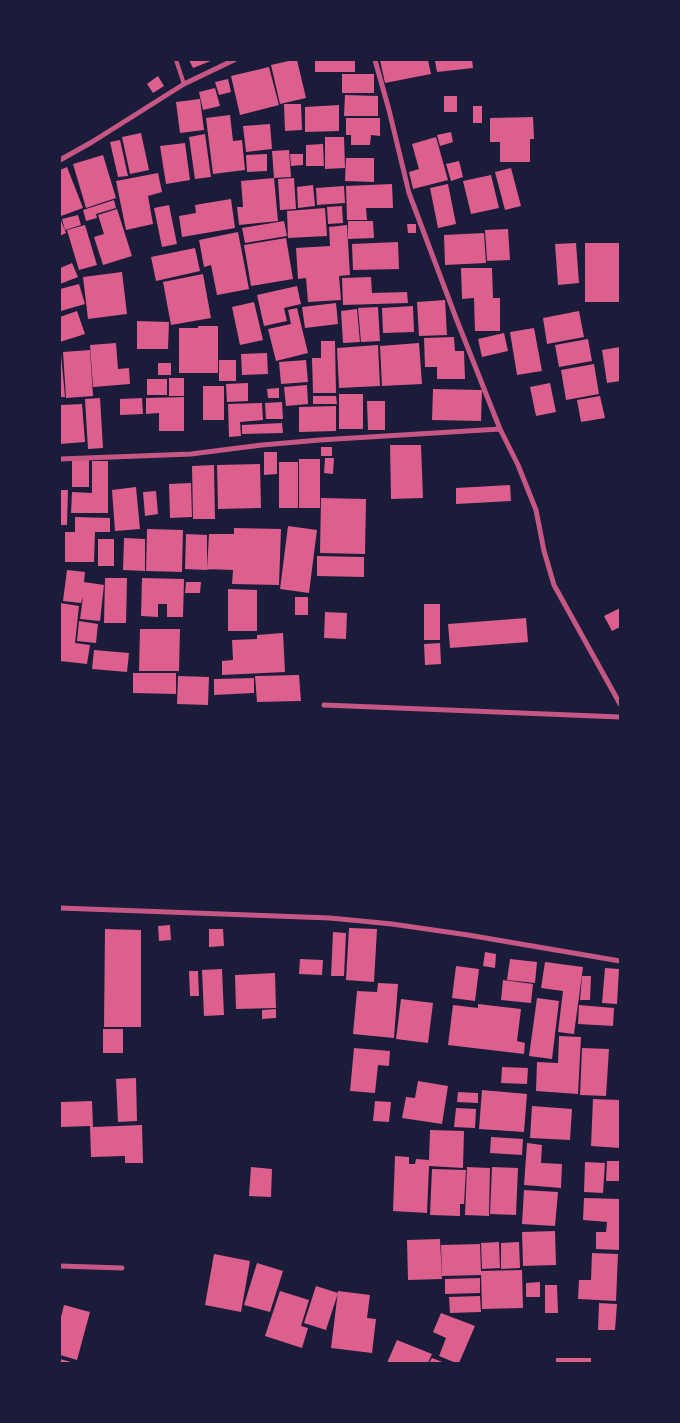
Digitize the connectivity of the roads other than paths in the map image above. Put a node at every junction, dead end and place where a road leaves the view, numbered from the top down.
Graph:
1 (176, 60) edge
2 (234, 60) edge
3 (375, 60) edge
4 (184, 84) junction
5 (60, 160) edge
6 (500, 429) junction
7 (60, 459) edge
8 (620, 704) edge
9 (324, 705) dead end
10 (620, 717) edge
11 (60, 908) edge
12 (620, 961) edge
13 (60, 1266) edge
14 (122, 1268) dead end

1 - 4 lane
2 - 4 street
3 - 6 street
4 - 5 street
6 - 7 street
6 - 8 street
9 - 10 street
11 - 12 street
13 - 14 street

